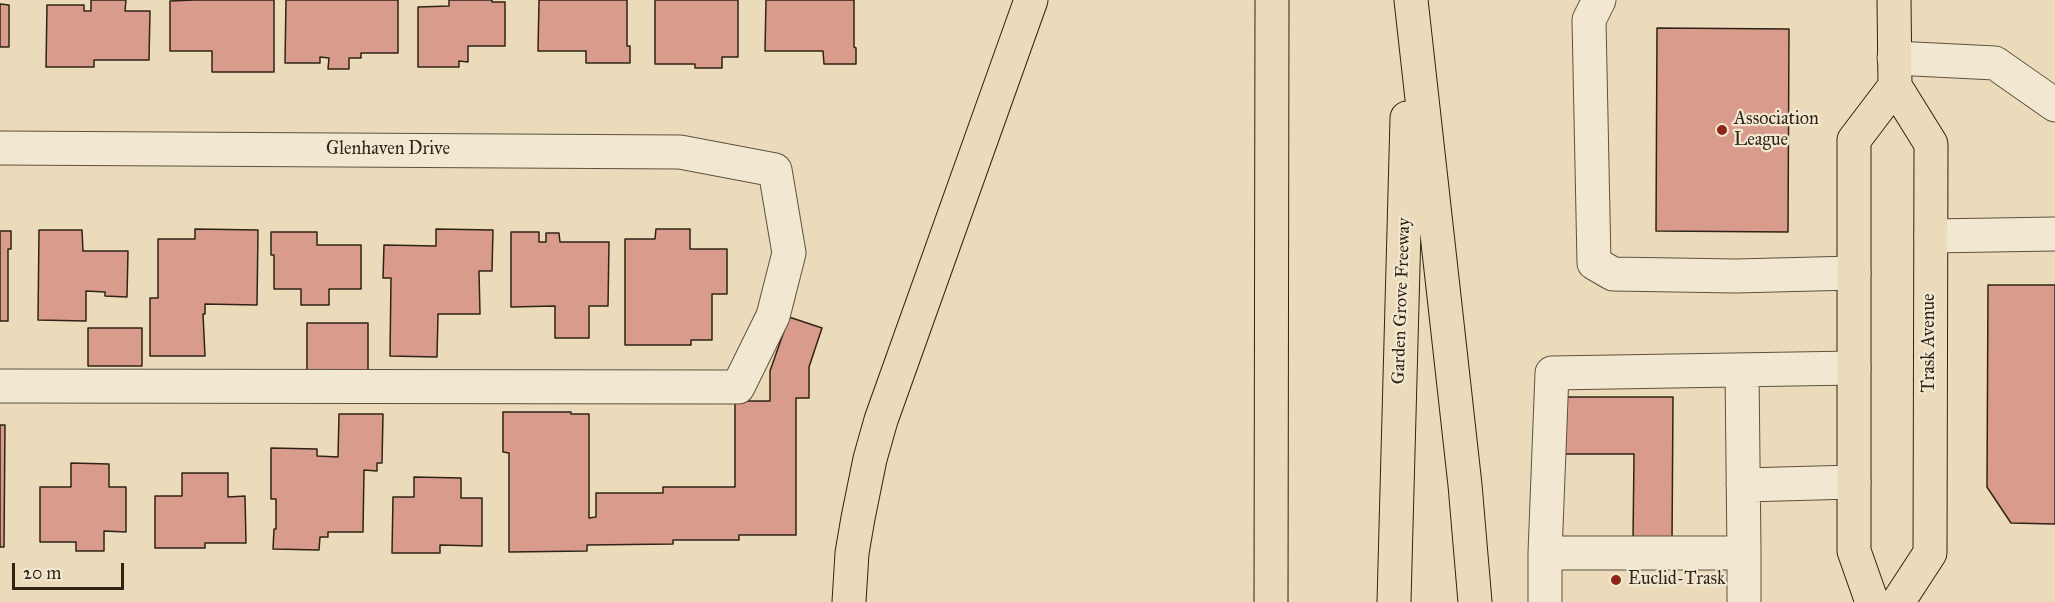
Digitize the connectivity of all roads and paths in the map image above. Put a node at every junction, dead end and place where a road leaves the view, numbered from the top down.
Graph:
1 (1031, 0) edge
2 (1272, 0) edge
3 (1411, 0) edge
4 (1599, 0) edge
5 (1894, 0) edge
6 (1894, 72) junction
7 (2055, 105) edge
8 (0, 148) edge
9 (2055, 234) edge
10 (1931, 236) junction
11 (1854, 273) junction
12 (1854, 368) junction
13 (1742, 370) junction
14 (0, 386) edge
15 (1854, 482) junction
16 (1743, 485) junction
17 (1545, 553) junction
18 (1743, 553) junction
19 (849, 602) edge
20 (1271, 602) edge
21 (1394, 602) edge
22 (1475, 602) edge
23 (1545, 602) edge
24 (1744, 602) edge
25 (1872, 602) edge
26 (1898, 602) edge

1 - 19 main road
2 - 20 main road
3 - 21 main road, Garden Grove Freeway
3 - 22 main road
4 - 11 street
5 - 6 main road
6 - 7 street
6 - 10 main road, Trask Avenue
6 - 11 main road
8 - 14 street, Glenhaven Drive
9 - 10 street
10 - 26 main road, Trask Avenue
11 - 12 main road
12 - 13 street
12 - 15 main road
13 - 16 street
13 - 17 street
15 - 16 street
15 - 25 main road
16 - 18 street
17 - 18 street
17 - 23 street
18 - 24 street

